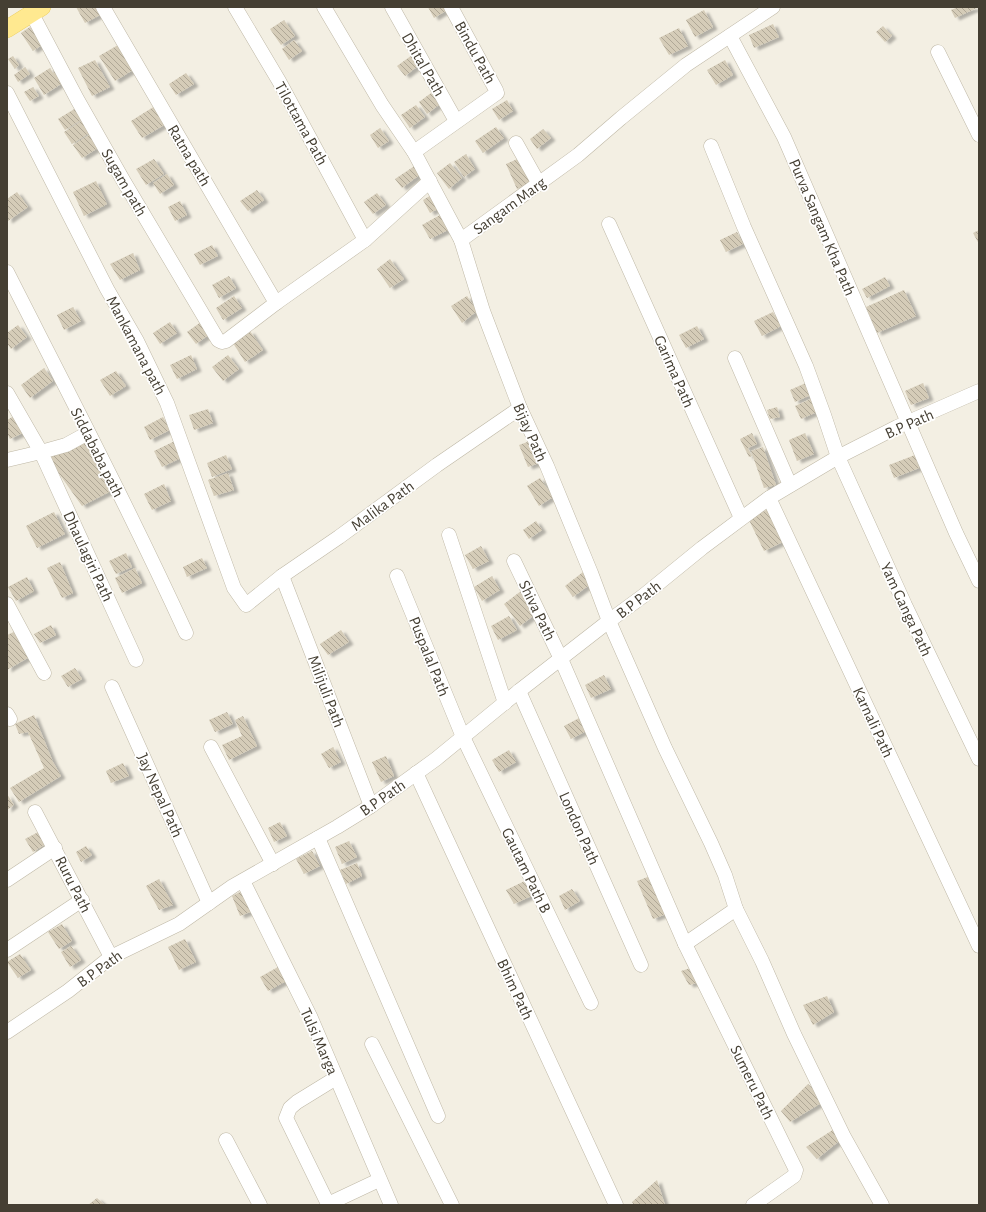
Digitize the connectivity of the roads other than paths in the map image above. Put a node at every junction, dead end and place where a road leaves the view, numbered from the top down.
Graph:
1 (103, 7) edge
2 (235, 7) edge
3 (324, 7) edge
4 (392, 7) edge
5 (451, 7) edge
6 (773, 7) edge
7 (37, 10) edge
8 (7, 29) edge
9 (730, 36) junction
10 (938, 52) dead end
11 (7, 93) edge
12 (456, 121) junction
13 (979, 135) edge
14 (516, 143) dead end
15 (711, 146) dead end
16 (414, 152) junction
17 (430, 181) junction
18 (539, 184) junction
19 (609, 224) dead end
20 (366, 240) junction
21 (461, 240) junction
22 (7, 272) edge
23 (276, 303) junction
24 (735, 358) dead end
25 (979, 391) edge
26 (7, 393) edge
27 (520, 408) junction
28 (908, 422) junction
29 (88, 432) junction
30 (41, 452) junction
31 (838, 457) junction
32 (7, 460) edge
33 (790, 485) junction
34 (769, 498) junction
35 (741, 518) junction
36 (449, 535) dead end
37 (514, 560) dead end
38 (282, 576) junction
39 (397, 576) dead end
40 (979, 581) edge
41 (7, 604) edge
42 (246, 605) joint
43 (609, 621) junction
44 (186, 633) dead end
45 (561, 659) junction
46 (136, 660) dead end
47 (44, 673) dead end
48 (112, 687) dead end
49 (519, 691) junction
50 (505, 703) junction
51 (464, 737) junction
52 (211, 747) dead end
53 (979, 759) edge
54 (416, 773) junction
55 (372, 806) junction
56 (35, 812) dead end
57 (318, 838) junction
58 (55, 848) junction
59 (273, 864) junction
60 (7, 880) edge
61 (243, 881) junction
62 (82, 900) junction
63 (210, 903) junction
64 (736, 909) junction
65 (685, 944) junction
66 (979, 946) edge
67 (7, 950) edge
68 (111, 957) junction
69 (641, 965) dead end
70 (591, 1003) dead end
71 (7, 1032) edge
72 (372, 1044) dead end
73 (336, 1078) junction
74 (438, 1116) dead end
75 (226, 1140) dead end
76 (379, 1180) junction
77 (260, 1205) edge
78 (328, 1205) edge
79 (391, 1205) edge
80 (452, 1205) edge
81 (616, 1205) edge
82 (753, 1205) edge
83 (882, 1205) edge

1 - 23 street, Ratna path
2 - 20 street, Tilottama Path
3 - 16 street, Sangam Marg
4 - 12 street, Dhital Path
5 - 12 street, Bindu Path
6 - 9 street, Sangam Marg
7 - 8 main road
7 - 23 street, Sugam path
9 - 18 street, Sangam Marg
9 - 28 street, Purva Sangam Kha Path
10 - 13 street
11 - 42 street, Mankamana path
12 - 16 street, Bindu Path
14 - 18 street
15 - 31 street, Yam Ganga Path
16 - 17 street, Sangam Marg
17 - 20 street
17 - 21 street, Sangam Marg
18 - 21 street, Sangam Marg
19 - 35 street, Garima Path
20 - 23 street
21 - 27 street, Bijay Path
22 - 29 street, Siddababa path
24 - 33 street
25 - 28 street, B.P Path
26 - 30 street, Dhaulagiri Path
27 - 38 street, Malika Path
27 - 43 street, Bijay Path
28 - 31 street, B.P Path
28 - 40 street, Purva Sangam Kha Path
29 - 30 street
29 - 44 street, Siddababa path
30 - 32 street
30 - 46 street, Dhaulagiri Path
31 - 33 street, B.P Path
31 - 53 street, Yam Ganga Path
33 - 34 street, B.P Path
34 - 35 street, B.P Path
34 - 66 street, Karnali Path
35 - 43 street, B.P Path
36 - 50 street
37 - 45 street, Shiva Path
38 - 42 street, Malika Path
38 - 55 street, Milijuli Path
39 - 51 street, Puspalal Path
41 - 47 street
43 - 45 street, B.P Path
43 - 64 street, Bijay Path
45 - 49 street, B.P Path
45 - 65 street, Shiva Path
48 - 63 street, Jay Nepal Path
49 - 50 street, B.P Path
49 - 69 street, London Path
50 - 51 street, B.P Path
51 - 54 street, B.P Path
51 - 70 street, Gautam Path B
52 - 59 street
54 - 55 street, B.P Path
54 - 81 street, Bhim Path
55 - 57 street, B.P Path
56 - 58 street, Ruru Path
57 - 59 street, B.P Path
57 - 74 street
58 - 60 street
58 - 62 street, Ruru Path
59 - 61 street, B.P Path
61 - 63 street, B.P Path
61 - 73 street, Tulsi Marga
62 - 67 street
62 - 68 street, Ruru Path
63 - 68 street, B.P Path
64 - 65 street
64 - 83 street, Bijay Path
65 - 82 street, Sumeru Path
68 - 71 street, B.P Path
72 - 80 street
73 - 76 street, Tulsi Marga
73 - 78 street
75 - 77 street
76 - 78 street
76 - 79 street, Tulsi Marga

